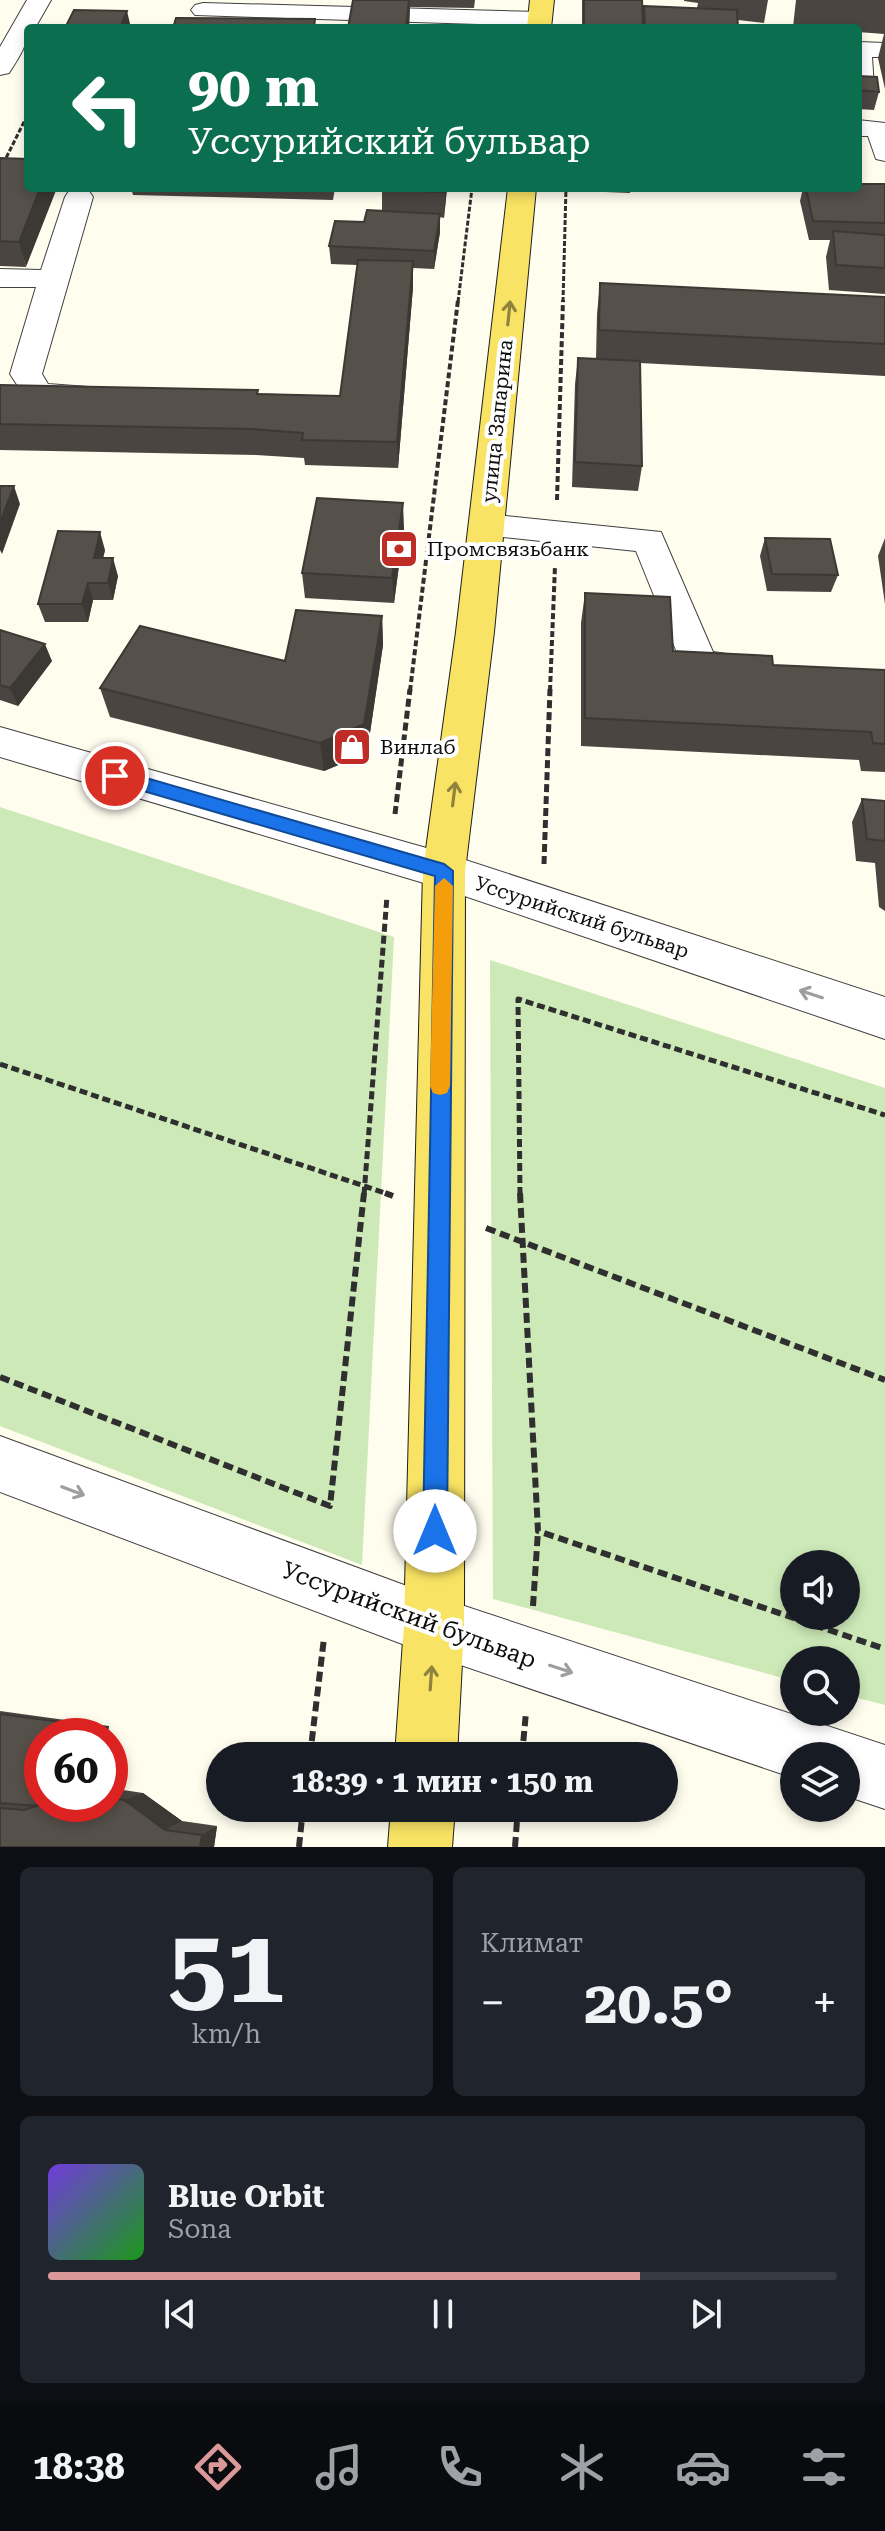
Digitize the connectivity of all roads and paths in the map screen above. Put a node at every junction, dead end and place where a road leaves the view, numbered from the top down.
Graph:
1 (39, 0) edge
2 (203, 10) dead end
3 (541, 16) edge
4 (25, 24) edge
5 (24, 26) edge
6 (862, 49) edge
7 (885, 50) edge
8 (0, 68) edge
9 (24, 122) edge
10 (862, 128) edge
11 (885, 153) edge
12 (0, 170) edge
13 (472, 192) edge
14 (522, 192) edge
15 (79, 197) dead end
16 (0, 278) edge
17 (53, 279) junction
18 (118, 395) edge
19 (486, 526) junction
20 (776, 672) edge
21 (0, 742) edge
22 (390, 856) junction
23 (444, 871) junction
24 (885, 1018) edge
25 (885, 1115) edge
26 (0, 1377) edge
27 (0, 1464) edge
28 (330, 1588) junction
29 (434, 1626) junction
30 (885, 1649) edge
31 (312, 1742) edge
32 (427, 1742) edge
33 (781, 1742) edge
34 (860, 1769) edge
35 (885, 1777) edge
36 (302, 1822) edge
37 (422, 1822) edge
38 (517, 1822) edge
39 (299, 1847) edge
40 (420, 1847) edge
41 (515, 1847) edge

1 - 4 street
2 - 3 street
5 - 8 street
6 - 7 street
9 - 12 path
10 - 11 street
13 - 22 path
19 -> 14 main road, улица Запарина
15 - 17 street
16 - 17 street
17 - 18 street
19 - 20 street
23 -> 19 main road, улица Запарина
21 - 22 street, Уссурийский бульвар
22 - 23 street, Уссурийский бульвар
22 - 26 path
24 -> 23 street, Уссурийский бульвар
23 - 29 main road, улица Запарина
25 - 30 path
27 -> 28 street, Уссурийский бульвар
28 - 29 street, Уссурийский бульвар
28 - 31 path
32 -> 29 main road, улица Запарина
29 -> 33 street, Уссурийский бульвар
34 - 35 street
36 - 39 path
37 - 40 main road
38 - 41 path

